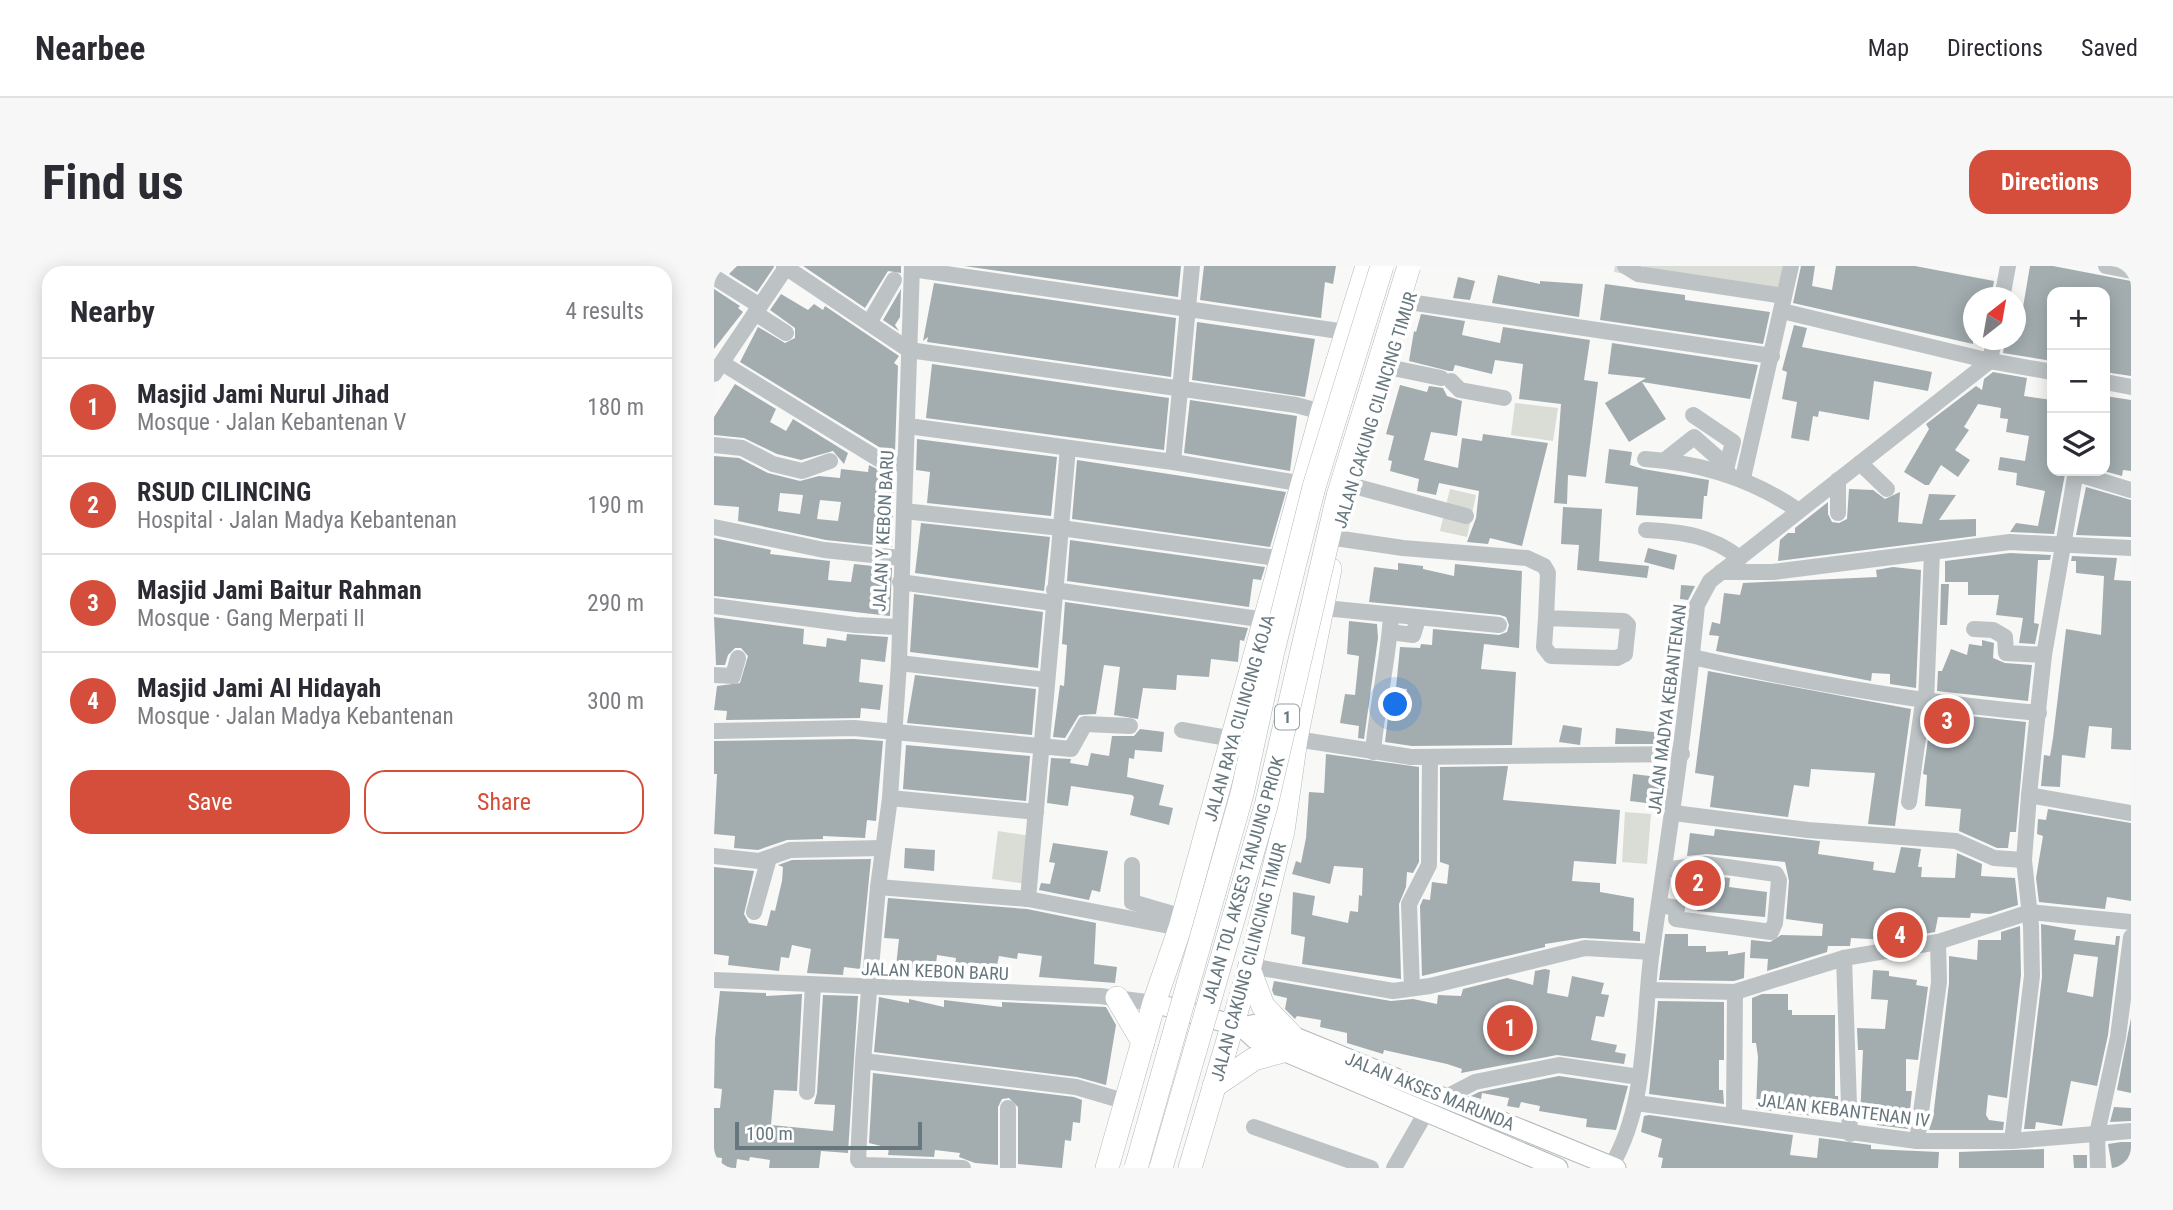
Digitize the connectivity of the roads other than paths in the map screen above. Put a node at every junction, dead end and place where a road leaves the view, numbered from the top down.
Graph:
1 (1192, 266) edge
2 (1367, 266) edge
3 (1382, 266) edge
4 (1409, 266) edge
5 (1421, 266) edge
6 (1625, 266) edge
7 (1791, 266) edge
8 (2106, 266) edge
9 (786, 267) edge
10 (912, 267) edge
11 (2005, 267) edge
12 (2131, 271) edge
13 (714, 277) edge
14 (894, 280) dead end
15 (2003, 287) edge
16 (1409, 302) junction
17 (1783, 303) junction
18 (757, 309) junction
19 (1188, 311) junction
20 (869, 323) junction
21 (1346, 332) junction
22 (786, 333) dead end
23 (909, 350) junction
24 (1992, 350) edge
25 (1772, 356) junction
26 (1990, 361) junction
27 (1388, 367) junction
28 (716, 371) edge
29 (2047, 371) edge
30 (2110, 383) edge
31 (1179, 387) junction
32 (2131, 387) edge
33 (1504, 398) dead end
34 (1322, 412) junction
35 (1693, 415) dead end
36 (908, 426) junction
37 (714, 445) edge
38 (1068, 448) junction
39 (1645, 459) dead end
40 (1665, 460) junction
41 (830, 461) dead end
42 (1173, 463) junction
43 (1860, 463) junction
44 (905, 465) junction
45 (1726, 470) junction
46 (2075, 476) edge
47 (2088, 476) edge
48 (1743, 478) junction
49 (1839, 480) junction
50 (1304, 484) junction
51 (1350, 485) junction
52 (1887, 489) dead end
53 (2131, 490) edge
54 (904, 511) junction
55 (1799, 511) junction
56 (1838, 513) dead end
57 (1466, 516) dead end
58 (714, 527) edge
59 (1061, 528) junction
60 (1646, 530) dead end
61 (1335, 538) junction
62 (2062, 546) junction
63 (2131, 548) edge
64 (1931, 552) junction
65 (901, 558) junction
66 (1740, 558) junction
67 (1283, 559) junction
68 (1721, 572) junction
69 (900, 582) junction
70 (1054, 597) junction
71 (714, 606) edge
72 (1324, 608) junction
73 (1546, 618) junction
74 (1266, 620) junction
75 (1391, 624) junction
76 (1499, 625) dead end
77 (898, 627) junction
78 (1974, 629) dead end
79 (2044, 655) junction
80 (1692, 657) junction
81 (738, 658) dead end
82 (899, 663) junction
83 (714, 675) edge
84 (1047, 680) junction
85 (1924, 702) junction
86 (2039, 713) junction
87 (1130, 726) dead end
88 (1182, 730) dead end
89 (714, 731) edge
90 (894, 733) junction
91 (1233, 739) junction
92 (1296, 739) junction
93 (1041, 746) junction
94 (1373, 752) junction
95 (1682, 754) junction
96 (1430, 757) junction
97 (2029, 795) junction
98 (890, 798) junction
99 (1909, 803) dead end
100 (1036, 812) junction
101 (1674, 813) junction
102 (2131, 813) edge
103 (882, 848) junction
104 (714, 856) edge
105 (769, 858) junction
106 (2024, 860) junction
107 (1132, 865) dead end
108 (1665, 870) junction
109 (878, 887) junction
110 (1028, 899) junction
111 (1660, 905) junction
112 (754, 912) dead end
113 (2030, 912) junction
114 (1181, 922) junction
115 (2131, 922) edge
116 (2131, 937) edge
117 (1938, 942) junction
118 (1652, 952) junction
119 (1844, 958) junction
120 (1250, 967) junction
121 (714, 980) edge
122 (813, 985) junction
123 (871, 987) junction
124 (1412, 988) junction
125 (1649, 990) junction
126 (1735, 992) junction
127 (1117, 998) junction
128 (1164, 1005) junction
129 (1237, 1026) junction
130 (1146, 1034) junction
131 (1287, 1043) junction
132 (863, 1061) junction
133 (1136, 1072) junction
134 (1639, 1077) junction
135 (807, 1092) dead end
136 (1212, 1092) junction
137 (1446, 1097) junction
138 (1127, 1102) junction
139 (1636, 1103) junction
140 (1008, 1108) dead end
141 (1425, 1114) junction
142 (1734, 1116) junction
143 (1254, 1127) dead end
144 (2131, 1131) edge
145 (1850, 1134) junction
146 (2096, 1134) junction
147 (1917, 1141) junction
148 (2012, 1141) junction
149 (1612, 1167) edge
150 (963, 1168) edge
151 (1008, 1168) edge
152 (1107, 1168) edge
153 (1136, 1168) edge
154 (1161, 1168) edge
155 (1190, 1168) edge
156 (1371, 1168) edge
157 (1394, 1168) edge
158 (1558, 1168) edge
159 (2098, 1168) edge

1 - 19 street
2 - 21 highway, JALAN RAYA CILINCING KOJA
3 - 153 highway, JALAN TOL AKSES TANJUNG PRIOK / 1, bridge
4 - 154 highway, JALAN TOL AKSES TANJUNG PRIOK / 1, bridge
5 - 16 highway, JALAN CAKUNG CILINCING TIMUR
6 - 17 street
7 - 17 street
8 - 12 street
9 - 18 street
9 - 20 street
10 - 19 street
10 - 23 street, JALAN Y KEBON BARU
11 - 15 street
13 - 18 street
14 - 20 street
16 - 25 street
16 - 27 highway, JALAN CAKUNG CILINCING TIMUR
17 - 25 street
17 - 26 street
18 - 22 street
18 - 28 street
19 - 21 street
19 - 31 street
20 - 23 street
21 - 34 highway, JALAN RAYA CILINCING KOJA
23 - 31 street
23 - 36 street, JALAN Y KEBON BARU
24 - 26 street
25 - 48 street
26 - 29 street
26 - 43 street, JALAN MADYA KEBANTENAN
27 - 33 street
27 - 51 highway, JALAN CAKUNG CILINCING TIMUR
28 - 44 street
30 - 32 street
31 - 34 street
31 - 42 street
34 - 50 highway, JALAN RAYA CILINCING KOJA
35 - 45 street
36 - 38 street
36 - 44 street, JALAN Y KEBON BARU
37 - 41 street
38 - 42 street
38 - 59 street
39 - 40 street
40 - 45 street
40 - 45 street
42 - 50 street
43 - 49 street, JALAN MADYA KEBANTENAN
43 - 52 street
44 - 54 street, JALAN Y KEBON BARU
45 - 48 street
46 - 62 street
47 - 53 street
48 - 55 street
49 - 55 street, JALAN MADYA KEBANTENAN
49 - 56 street
50 - 67 highway, JALAN RAYA CILINCING KOJA
51 - 57 street
51 - 61 highway, JALAN CAKUNG CILINCING TIMUR
54 - 59 street
54 - 65 street, JALAN Y KEBON BARU
55 - 66 street, JALAN MADYA KEBANTENAN
58 - 65 street
59 - 67 street
59 - 70 street
60 - 66 street
61 - 72 highway, JALAN CAKUNG CILINCING TIMUR
61 - 73 street
62 - 63 street
62 - 64 street
62 - 79 street
64 - 68 street
64 - 85 street
65 - 69 street, JALAN Y KEBON BARU
66 - 68 street, JALAN MADYA KEBANTENAN
67 - 74 highway, JALAN RAYA CILINCING KOJA
68 - 80 street, JALAN MADYA KEBANTENAN
69 - 70 street
69 - 77 street, JALAN Y KEBON BARU
70 - 74 street
70 - 84 street
71 - 77 street
72 - 75 street
72 - 92 highway, JALAN CAKUNG CILINCING TIMUR
73 - 73 street
74 - 91 highway, JALAN RAYA CILINCING KOJA
75 - 76 street
75 - 94 street
77 - 82 street, JALAN Y KEBON BARU
78 - 79 street
79 - 86 street
80 - 85 street
80 - 95 street, JALAN MADYA KEBANTENAN
81 - 83 street
82 - 84 street
82 - 90 street, JALAN Y KEBON BARU
84 - 93 street
85 - 86 street
85 - 99 street
86 - 97 street
87 - 93 street
88 - 91 street
89 - 90 street
90 - 93 street
90 - 98 street, JALAN Y KEBON BARU
91 - 114 highway, JALAN RAYA CILINCING KOJA
92 - 94 street
92 - 120 highway, JALAN CAKUNG CILINCING TIMUR
93 - 100 street
94 - 96 street
95 - 96 street
95 - 101 street, JALAN MADYA KEBANTENAN
96 - 124 street
97 - 102 street
97 - 106 street
98 - 100 street
98 - 103 street, JALAN Y KEBON BARU
100 - 110 street
101 - 106 street
101 - 108 street, JALAN MADYA KEBANTENAN
103 - 105 street
103 - 109 street
104 - 105 street
105 - 112 street
106 - 113 street
107 - 114 street
108 - 111 street, JALAN MADYA KEBANTENAN
108 - 111 street
109 - 110 street
109 - 123 street
110 - 114 street
111 - 118 street, JALAN MADYA KEBANTENAN
113 - 115 street
113 - 117 street
113 - 148 street
114 - 128 highway, JALAN RAYA CILINCING KOJA
116 - 146 street
117 - 119 street
117 - 147 street
118 - 124 street
118 - 125 street, JALAN MADYA KEBANTENAN
119 - 126 street
119 - 145 street
120 - 124 street
120 - 129 highway, JALAN CAKUNG CILINCING TIMUR
120 - 131 highway
121 - 122 street, JALAN KEBON BARU
122 - 123 street, JALAN KEBON BARU
122 - 135 street
123 - 127 street, JALAN KEBON BARU
123 - 132 street
125 - 126 street
125 - 134 street, JALAN MADYA KEBANTENAN
126 - 142 street
127 - 128 street, JALAN KEBON BARU
127 - 130 highway
128 - 129 main road, JALAN AKSES MARUNDA
128 - 130 highway
129 - 131 main road, JALAN AKSES MARUNDA
129 - 136 highway, JALAN CAKUNG CILINCING TIMUR
130 - 133 highway
131 - 136 highway
131 - 137 main road, JALAN AKSES MARUNDA
131 - 141 main road, JALAN AKSES MARUNDA
132 - 138 street
132 - 150 street
133 - 136 highway
133 - 138 highway
134 - 137 street
134 - 139 street, JALAN MADYA KEBANTENAN
136 - 155 highway, JALAN CAKUNG CILINCING TIMUR
137 - 149 main road, JALAN AKSES MARUNDA
138 - 152 highway
139 - 142 street, JALAN KEBANTENAN IV
139 - 149 street, JALAN MADYA KEBANTENAN
140 - 151 street
141 - 157 street
141 - 158 main road, JALAN AKSES MARUNDA
142 - 145 street, JALAN KEBANTENAN IV
143 - 156 street
144 - 146 street, JALAN KEBANTENAN IV
145 - 147 street, JALAN KEBANTENAN IV
146 - 148 street, JALAN KEBANTENAN IV
146 - 159 street
147 - 148 street, JALAN KEBANTENAN IV

